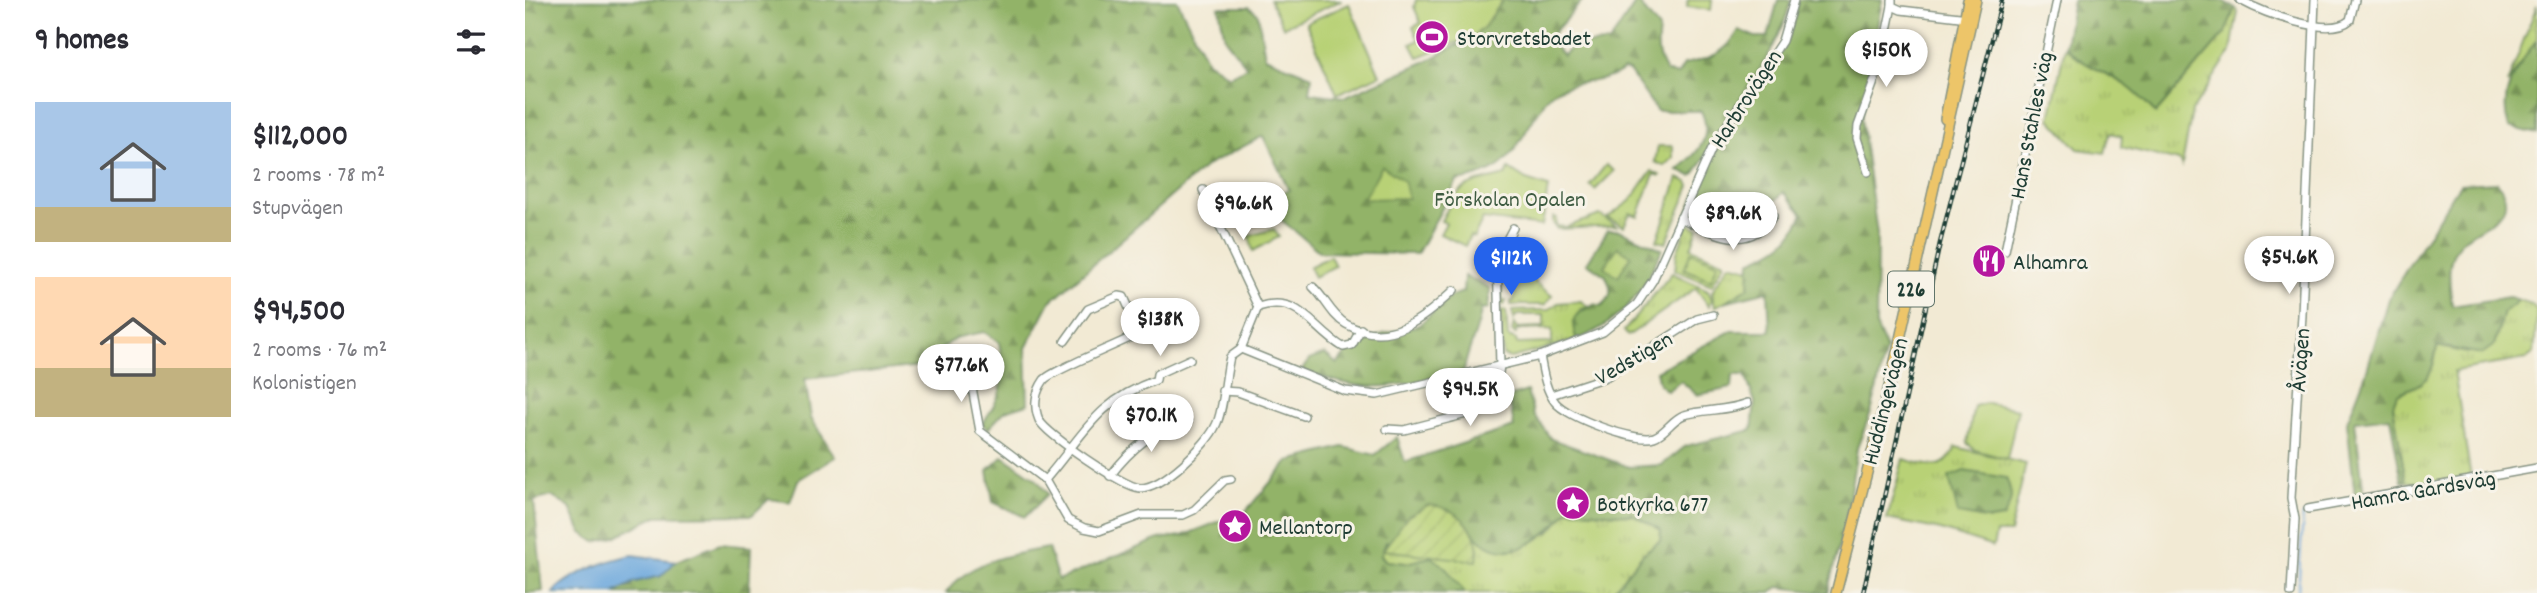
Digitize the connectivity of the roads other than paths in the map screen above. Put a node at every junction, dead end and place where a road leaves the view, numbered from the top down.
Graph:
1 (1794, 0) edge
2 (1968, 0) edge
3 (1976, 0) edge
4 (2057, 0) edge
5 (2240, 0) edge
6 (2315, 0) edge
7 (2355, 0) edge
8 (1892, 3) edge
9 (1968, 18) junction
10 (2315, 24) junction
11 (1868, 172) dead end
12 (1203, 190) dead end
13 (1773, 216) dead end
14 (1680, 218) junction
15 (1513, 228) dead end
16 (2005, 251) dead end
17 (1313, 287) dead end
18 (1454, 290) dead end
19 (1258, 307) junction
20 (1713, 315) dead end
21 (1361, 329) junction
22 (1065, 341) dead end
23 (1241, 349) junction
24 (1540, 356) junction
25 (1190, 359) dead end
26 (1500, 365) junction
27 (969, 371) dead end
28 (1222, 391) junction
29 (1551, 395) junction
30 (1748, 403) dead end
31 (1304, 416) dead end
32 (1188, 422) dead end
33 (1387, 429) dead end
34 (1072, 447) junction
35 (2537, 468) edge
36 (1109, 476) junction
37 (1231, 479) dead end
38 (1045, 480) junction
39 (2308, 509) dead end
40 (1836, 593) edge
41 (2291, 593) edge

1 - 14 street, Harbrovägen
2 - 9 main road, Huddingevägen / 226
3 - 9 main road, Huddingevägen / 226
4 - 16 street, Hans Stahles väg
5 - 10 street
6 - 10 street, Åvägen
7 - 10 street
8 - 9 street
8 - 11 street
9 - 40 main road, Huddingevägen / 226
10 - 41 street, Åvägen
12 - 19 street
13 - 14 street
14 - 24 street, Harbrovägen
15 - 26 street
17 - 21 street
18 - 21 street
19 - 21 street
19 - 23 street
20 - 29 street, Vedstigen
22 - 34 street
23 - 26 street, Harbrovägen
23 - 28 street
24 - 26 street, Harbrovägen
24 - 29 street
25 - 34 street
26 - 33 street
27 - 38 street
28 - 31 street
28 - 36 street
29 - 30 street
32 - 36 street
34 - 36 street
34 - 38 street
35 - 39 street, Hamra Gårdsväg
37 - 38 street

